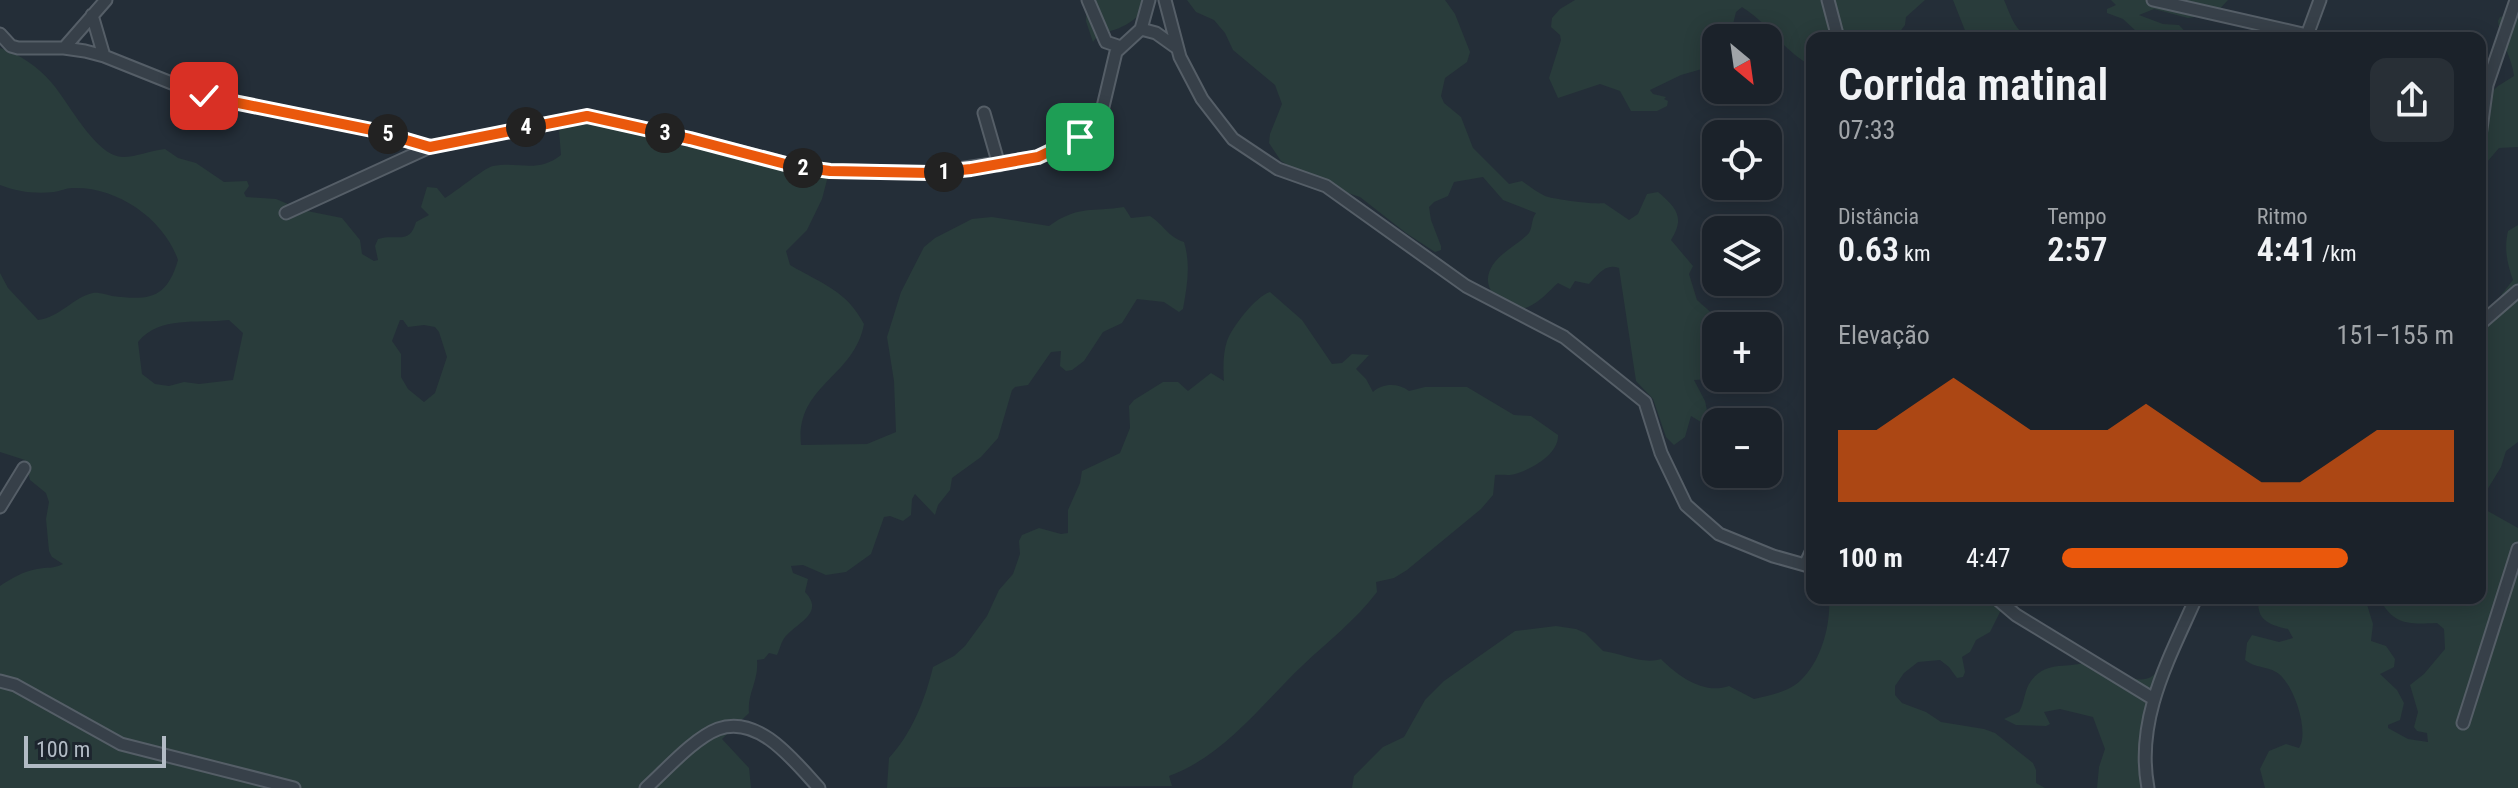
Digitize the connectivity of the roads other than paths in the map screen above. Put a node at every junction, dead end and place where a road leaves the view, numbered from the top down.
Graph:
1 (106, 0) edge
2 (1088, 0) edge
3 (1149, 0) edge
4 (1165, 0) edge
5 (1828, 0) edge
6 (2153, 0) edge
7 (2320, 0) edge
8 (2516, 0) edge
9 (92, 15) junction
10 (1141, 29) junction
11 (1836, 32) edge
12 (2290, 32) edge
13 (2308, 32) edge
14 (0, 34) edge
15 (1121, 47) junction
16 (64, 48) junction
17 (1177, 48) junction
18 (104, 56) junction
19 (2486, 92) edge
20 (984, 113) dead end
21 (1074, 120) dead end
22 (1071, 142) junction
23 (430, 147) junction
24 (999, 165) junction
25 (286, 213) dead end
26 (2518, 291) edge
27 (2486, 319) edge
28 (24, 468) dead end
29 (0, 507) edge
30 (2518, 549) edge
31 (1806, 565) edge
32 (2003, 604) edge
33 (2193, 604) edge
34 (0, 681) edge
35 (2152, 698) junction
36 (2463, 723) dead end
37 (294, 788) edge
38 (646, 788) edge
39 (819, 788) edge
40 (2148, 788) edge

1 - 9 street
2 - 15 street
3 - 10 street
4 - 17 street
5 - 11 street
6 - 12 street
7 - 13 street
8 - 19 street
9 - 16 street
9 - 18 street
10 - 15 street
10 - 17 street
14 - 16 street
15 - 22 street
16 - 18 street
17 - 31 street
18 - 23 street
20 - 24 street
21 - 22 street
22 - 24 street
23 - 24 street
23 - 25 street
26 - 27 street
28 - 29 street
30 - 36 street
32 - 35 street
33 - 35 street
34 - 37 street
35 - 40 street
38 - 39 street

